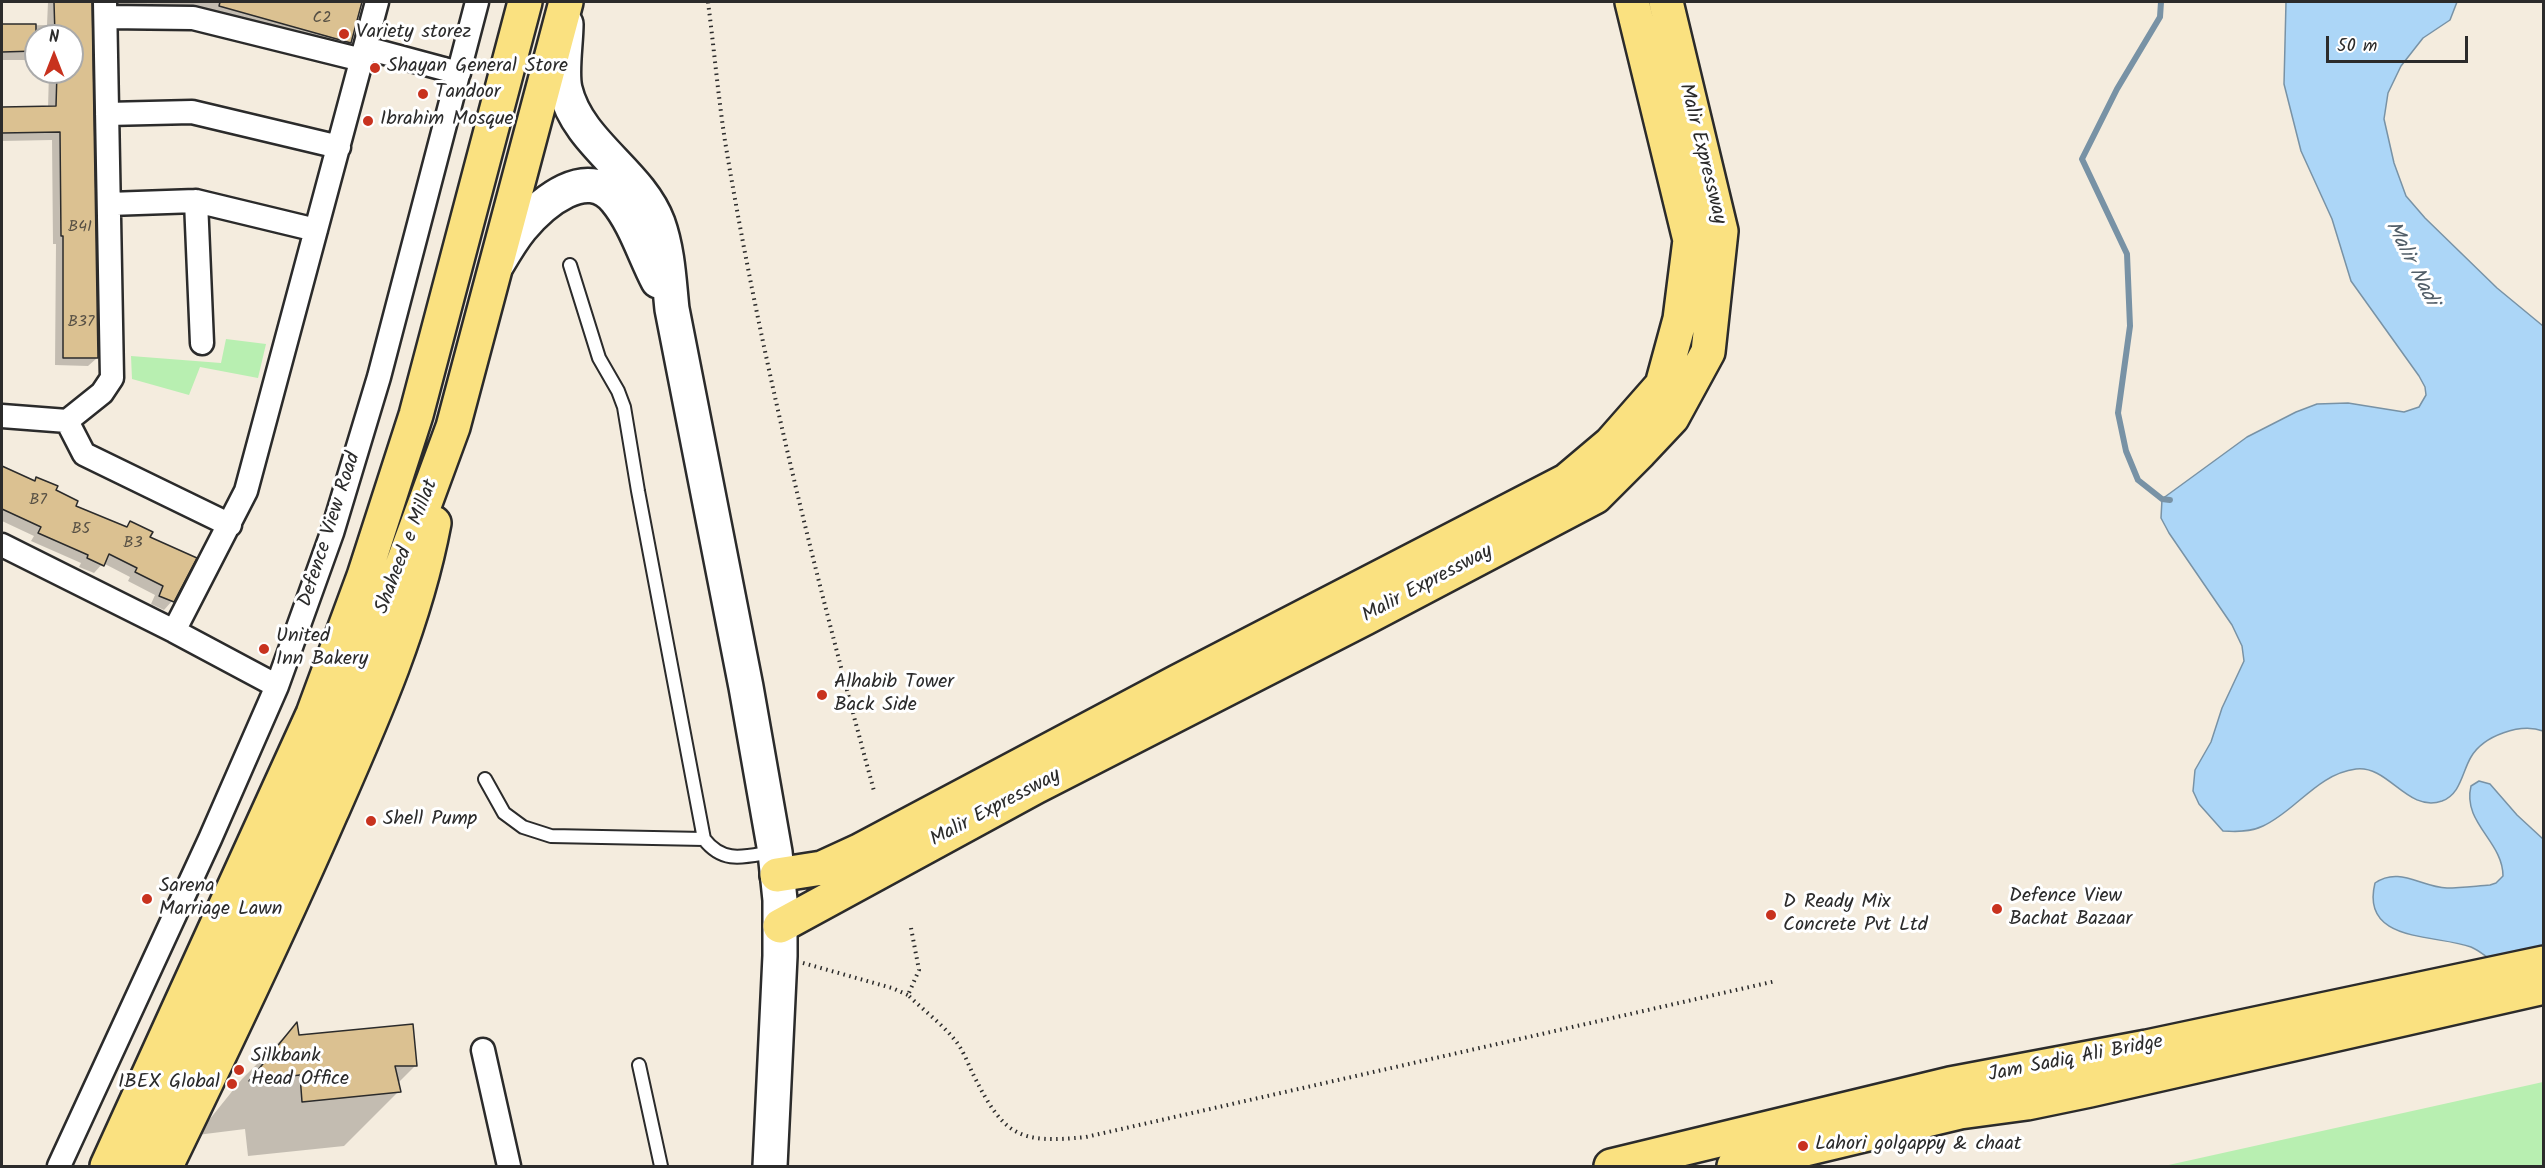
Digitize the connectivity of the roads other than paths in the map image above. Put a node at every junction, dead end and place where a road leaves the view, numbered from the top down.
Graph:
1 (377, 2) edge
2 (477, 2) edge
3 (525, 2) edge
4 (566, 2) edge
5 (1632, 2) edge
6 (1666, 2) edge
7 (106, 9) edge
8 (364, 54) junction
9 (459, 73) junction
10 (107, 114) junction
11 (339, 147) junction
12 (196, 201) junction
13 (109, 204) junction
14 (316, 230) junction
15 (570, 265) dead end
16 (496, 266) junction
17 (672, 309) junction
18 (202, 343) dead end
19 (2, 416) edge
20 (67, 421) junction
21 (453, 427) junction
22 (230, 525) junction
23 (2, 545) edge
24 (174, 631) junction
25 (277, 686) junction
26 (485, 779) dead end
27 (704, 839) junction
28 (776, 863) junction
29 (780, 941) junction
30 (2544, 963) edge
31 (2544, 987) edge
32 (483, 1050) dead end
33 (639, 1065) dead end
34 (769, 1166) edge
35 (59, 1167) edge
36 (107, 1167) edge
37 (139, 1167) edge
38 (166, 1167) edge
39 (509, 1167) edge
40 (661, 1167) edge
41 (1611, 1167) edge
42 (1734, 1167) edge

1 - 8 street
2 - 9 street, Defence View Road
3 - 36 main road, Shaheed e Millat
4 - 16 main road, Shaheed e Millat
4 - 17 street
5 - 28 main road, Malir Expressway
6 - 29 main road, Malir Expressway
7 - 8 street
7 - 10 street
8 - 9 street
8 - 11 street
9 - 25 street, Defence View Road
10 - 11 street
10 - 13 street
11 - 14 street
12 - 13 street
12 - 14 street
12 - 18 street
13 - 20 street
14 - 22 street
15 - 27 lane
16 - 17 street
16 - 21 main road, Shaheed e Millat
17 - 28 street
19 - 20 street
20 - 22 street
21 - 37 main road, Shaheed e Millat
21 - 38 main road
22 - 24 street
23 - 24 street
24 - 25 street
25 - 35 street, Defence View Road
26 - 27 lane
27 - 28 lane
28 - 29 street
29 - 34 street
30 - 41 main road, Jam Sadiq Ali Bridge
31 - 42 main road, Jam Sadiq Ali Bridge
32 - 39 street
33 - 40 lane

